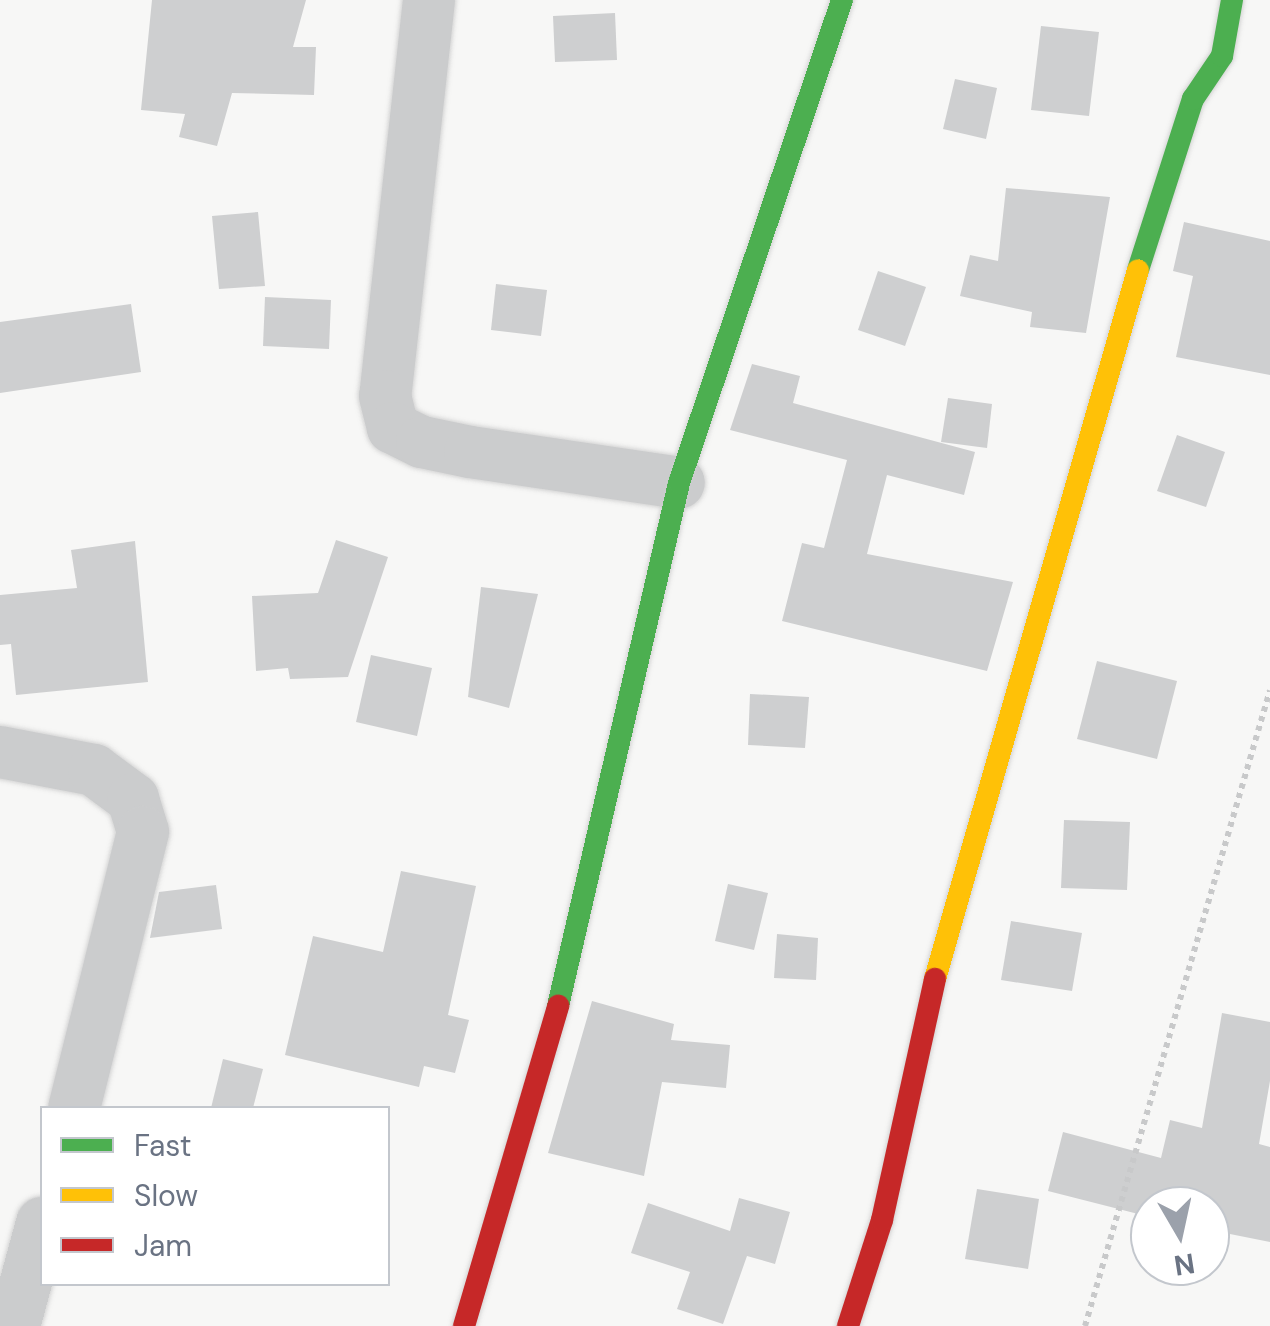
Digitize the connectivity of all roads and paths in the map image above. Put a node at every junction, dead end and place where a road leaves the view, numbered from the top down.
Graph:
1 (429, 0) edge
2 (842, 0) edge
3 (1232, 0) edge
4 (679, 484) junction
5 (1270, 690) edge
6 (0, 752) edge
7 (74, 1106) edge
8 (40, 1229) edge
9 (14, 1326) edge
10 (464, 1326) edge
11 (848, 1326) edge
12 (1085, 1326) edge

1 - 4 street
2 - 4 street
3 - 11 street
4 - 10 street
5 - 12 path
6 - 7 street
8 - 9 street

